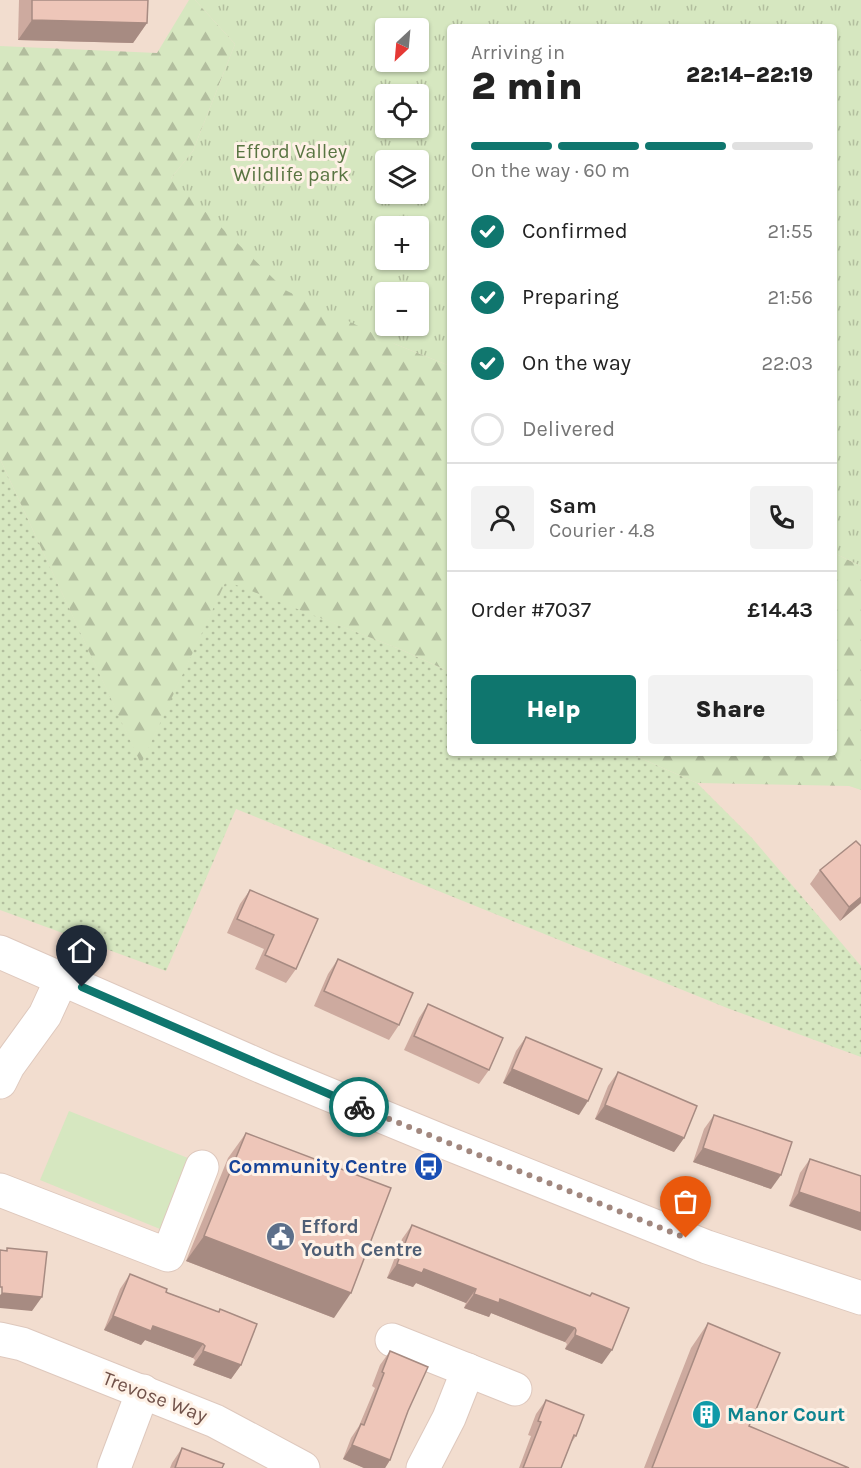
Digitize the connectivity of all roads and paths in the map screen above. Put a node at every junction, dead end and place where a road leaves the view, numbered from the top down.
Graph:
1 (0, 952) edge
2 (62, 978) junction
3 (0, 1082) edge
4 (202, 1167) dead end
5 (0, 1190) edge
6 (861, 1298) edge
7 (0, 1339) edge
8 (392, 1340) dead end
9 (468, 1370) junction
10 (515, 1389) dead end
11 (143, 1391) junction
12 (114, 1468) edge
13 (303, 1468) edge
14 (423, 1468) edge

1 - 2 street
2 - 3 street
2 - 6 street
4 - 5 street
7 - 11 street, Trevose Way
8 - 9 street
9 - 10 street
9 - 14 street
11 - 12 street
11 - 13 street, Trevose Way

